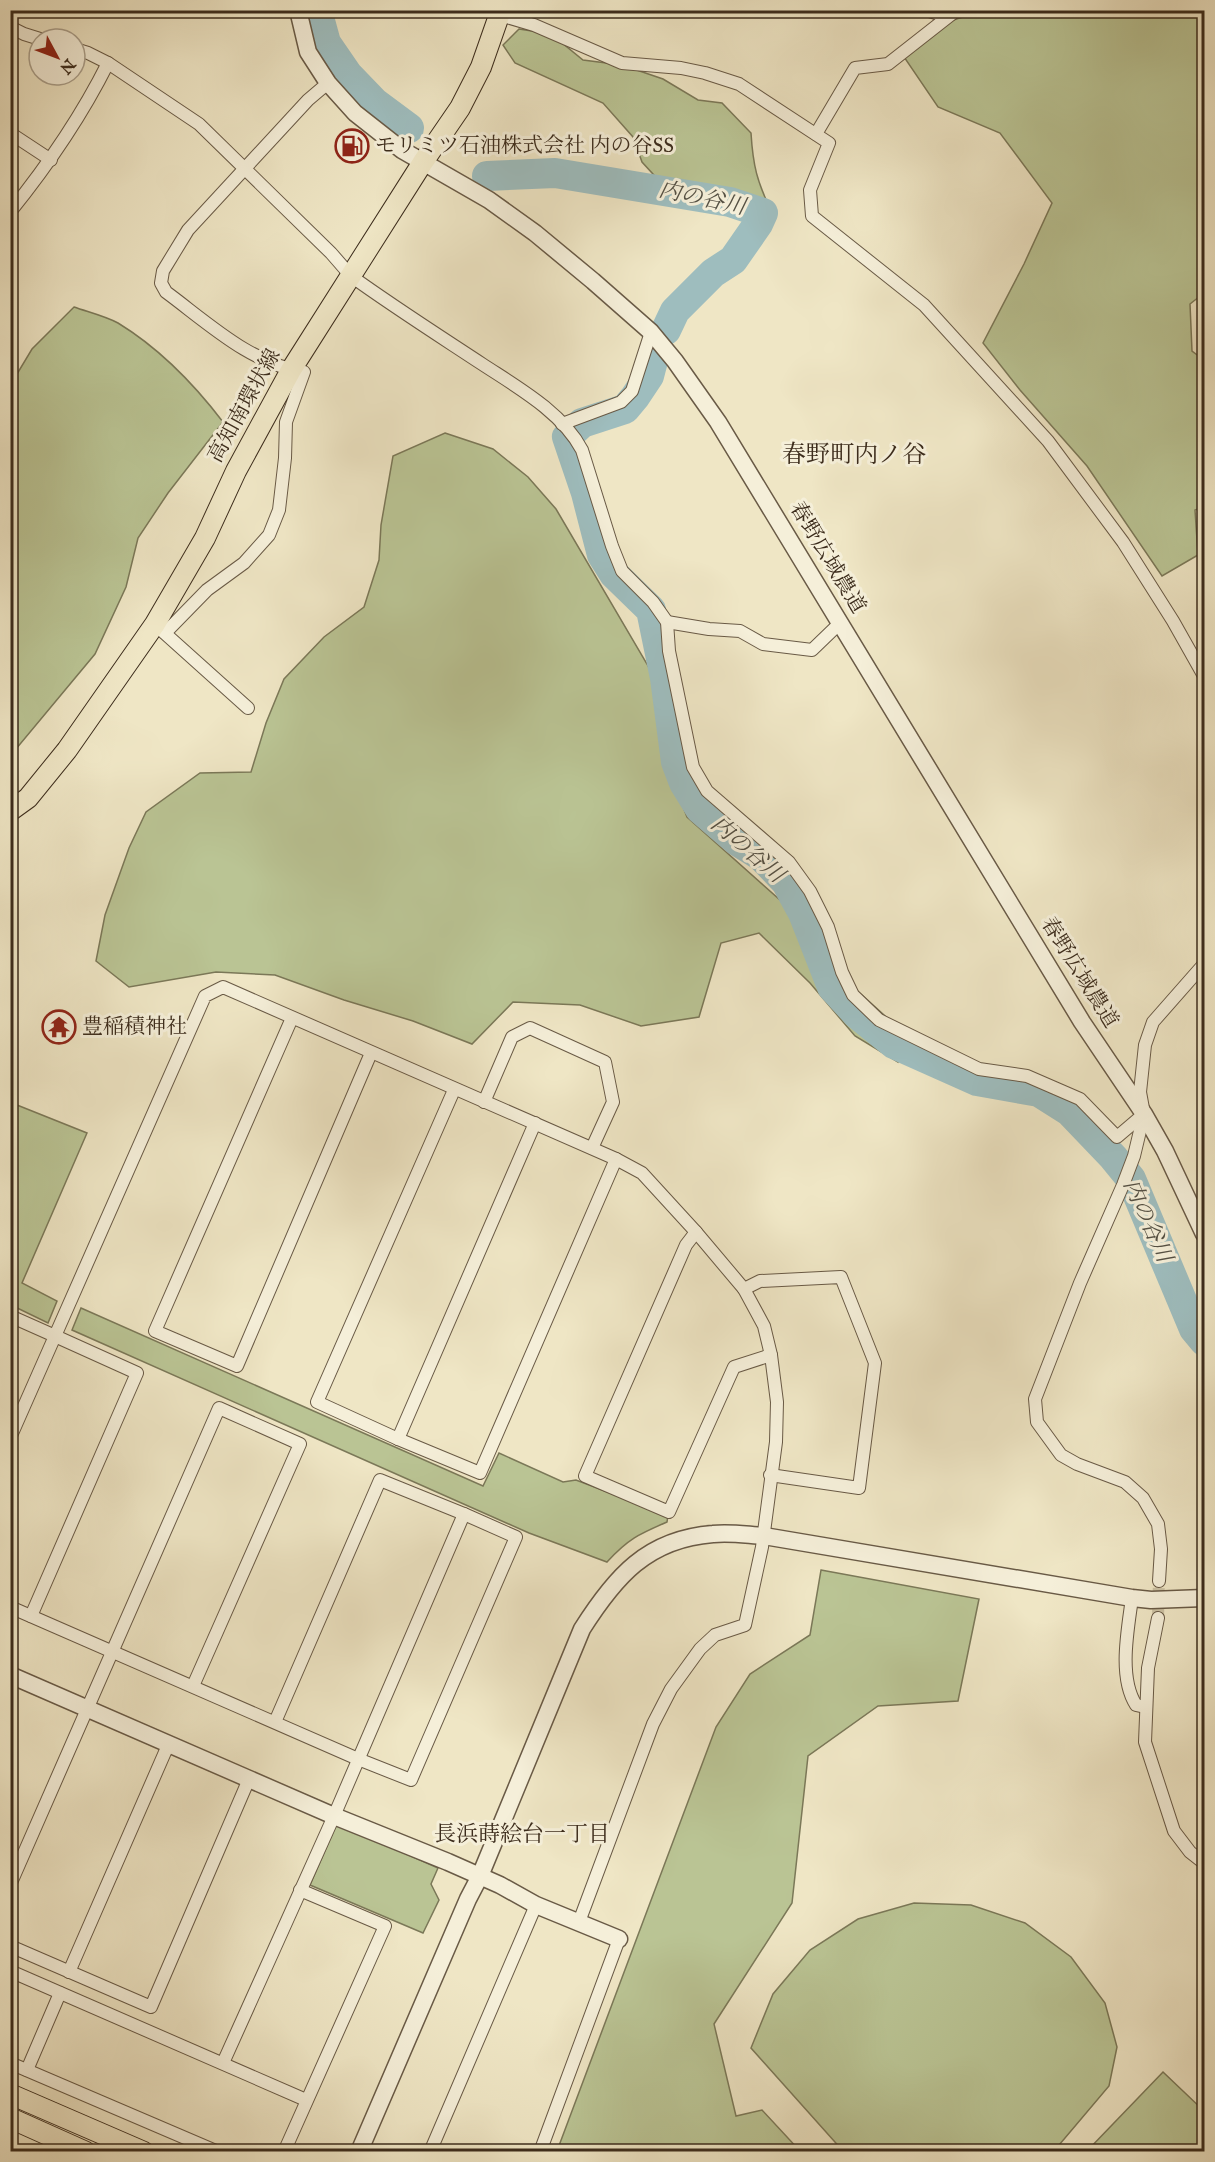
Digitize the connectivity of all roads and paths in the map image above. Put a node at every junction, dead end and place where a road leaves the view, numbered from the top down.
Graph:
1 (298, 10) edge
2 (927, 10) edge
3 (958, 12) edge
4 (500, 13) edge
5 (10, 27) edge
6 (27, 35) edge
7 (87, 53) edge
8 (108, 63) junction
9 (328, 83) junction
10 (10, 133) edge
11 (816, 134) junction
12 (51, 160) junction
13 (423, 162) junction
14 (244, 168) junction
15 (10, 212) edge
16 (351, 276) junction
17 (651, 333) junction
18 (291, 370) junction
19 (569, 430) junction
20 (667, 622) junction
21 (840, 623) junction
22 (160, 628) junction
23 (1204, 675) edge
24 (248, 708) dead end
25 (10, 811) edge
26 (1204, 963) edge
27 (292, 1018) junction
28 (371, 1053) junction
29 (454, 1090) junction
30 (484, 1102) junction
31 (1144, 1114) junction
32 (535, 1123) junction
33 (592, 1148) junction
34 (616, 1159) junction
35 (696, 1232) junction
36 (1204, 1233) edge
37 (744, 1289) junction
38 (10, 1316) edge
39 (55, 1336) junction
40 (771, 1355) junction
41 (10, 1438) edge
42 (399, 1439) junction
43 (770, 1475) junction
44 (464, 1514) junction
45 (764, 1536) junction
46 (1159, 1581) tunnel mouth
47 (1132, 1598) junction
48 (1204, 1598) edge
49 (10, 1607) edge
50 (31, 1616) junction
51 (1158, 1618) tunnel mouth
52 (111, 1652) junction
53 (10, 1675) edge
54 (193, 1686) junction
55 (1145, 1707) junction
56 (86, 1708) junction
57 (275, 1722) junction
58 (169, 1743) junction
59 (358, 1759) junction
60 (249, 1779) junction
61 (334, 1816) junction
62 (1204, 1863) edge
63 (480, 1876) junction
64 (10, 1885) edge
65 (300, 1890) junction
66 (536, 1905) junction
67 (579, 1922) junction
68 (619, 1939) joint
69 (10, 1946) edge
70 (10, 1971) edge
71 (69, 1972) junction
72 (60, 1993) junction
73 (223, 2062) junction
74 (10, 2063) edge
75 (27, 2070) junction
76 (10, 2094) edge
77 (306, 2100) junction
78 (10, 2118) edge
79 (86, 2151) edge
80 (144, 2151) edge
81 (218, 2151) edge
82 (284, 2151) edge
83 (359, 2151) edge
84 (430, 2151) edge
85 (540, 2151) edge

1 - 9 street, 春野広域農道
2 - 3 street
3 - 11 street
4 - 11 street
4 - 13 main road, 高知南環状線
5 - 6 street
7 - 8 street
8 - 12 street
8 - 14 street
9 - 13 street, 春野広域農道
9 - 14 street
10 - 12 street
11 - 23 street
12 - 15 street
13 - 16 main road, 高知南環状線
13 - 17 street, 春野広域農道
14 - 16 street
14 - 18 street
16 - 18 main road, 高知南環状線
16 - 19 street
17 - 19 street
17 - 21 street, 春野広域農道
18 - 22 main road, 高知南環状線
18 - 22 street
19 - 20 street
20 - 21 street
20 - 31 street
21 - 31 street, 春野広域農道
22 - 24 street
22 - 25 main road, 高知南環状線
26 - 31 street
27 - 28 street
27 - 28 street
27 - 39 street
28 - 29 street
29 - 30 street
29 - 42 street
30 - 32 street
30 - 33 street
31 - 36 street, 春野広域農道
31 - 46 street
32 - 33 street
32 - 42 street
33 - 34 street
34 - 35 street
34 - 42 street
35 - 37 street
35 - 40 street
37 - 40 street
37 - 43 street
38 - 39 street
39 - 41 street
39 - 50 street
40 - 43 street
43 - 45 street
44 - 57 street
44 - 59 street
44 - 59 street
45 - 47 street
45 - 63 street
45 - 67 street
47 - 48 street
47 - 55 street
49 - 50 street
50 - 52 street
51 - 55 street
52 - 54 street
52 - 54 street
52 - 56 street
53 - 56 street
54 - 57 street
55 - 62 street
56 - 58 street
56 - 64 street
57 - 59 street
58 - 60 street
58 - 71 street
59 - 61 street
60 - 61 street
60 - 71 street
61 - 63 street
61 - 65 street
63 - 66 street
63 - 83 street
65 - 73 street
65 - 77 street
66 - 67 street
66 - 84 street
67 - 68 street
68 - 85 street
69 - 71 street
70 - 72 street
72 - 73 street
72 - 75 street
73 - 77 street
74 - 75 street
75 - 81 street
76 - 80 main road
77 - 82 street
78 - 79 main road

